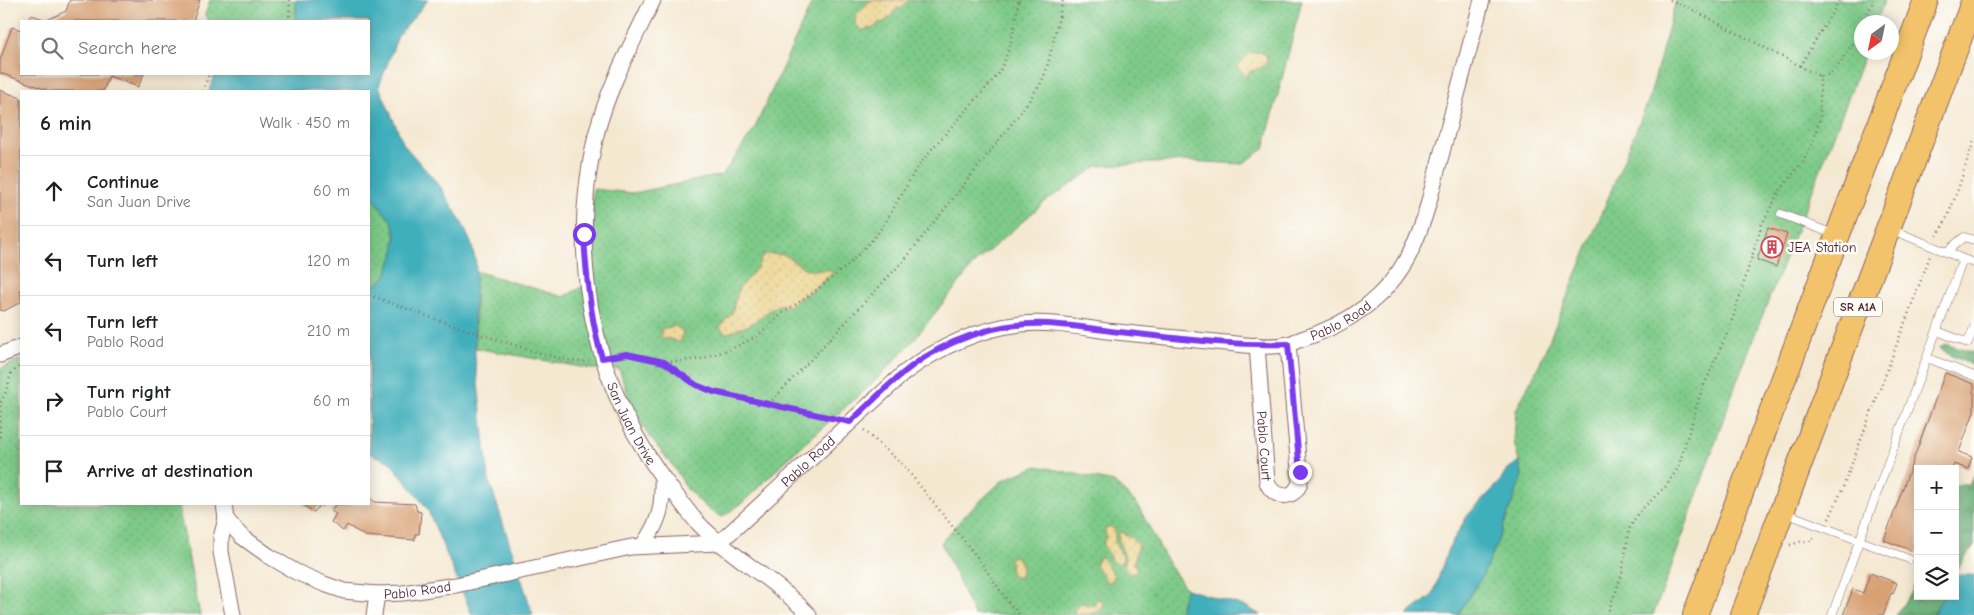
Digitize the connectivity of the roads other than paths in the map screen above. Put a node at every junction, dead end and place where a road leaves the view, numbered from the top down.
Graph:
1 (653, 0) edge
2 (1482, 0) edge
3 (1926, 0) edge
4 (1972, 11) edge
5 (1781, 214) dead end
6 (1888, 229) junction
7 (1838, 236) junction
8 (1974, 240) edge
9 (1946, 252) junction
10 (1963, 259) junction
11 (1974, 263) edge
12 (1974, 327) edge
13 (1937, 331) junction
14 (1288, 344) junction
15 (1257, 345) junction
16 (20, 347) edge
17 (0, 355) edge
18 (1927, 358) junction
19 (1974, 376) edge
20 (662, 477) junction
21 (225, 511) edge
22 (1781, 512) junction
23 (1860, 541) junction
24 (719, 543) junction
25 (642, 545) junction
26 (1909, 559) dead end
27 (377, 594) junction
28 (233, 615) edge
29 (374, 615) edge
30 (809, 615) edge
31 (1696, 615) edge
32 (1743, 615) edge
33 (1832, 615) edge

1 - 20 street, San Juan Drive
2 - 14 street, Pablo Road
3 - 7 main road, SR A1A
4 - 6 main road, SR A1A
5 - 7 lane
6 - 9 lane
6 - 22 main road, SR A1A
7 - 31 main road, SR A1A
8 - 9 lane
9 - 10 lane
10 - 11 lane
10 - 13 lane
12 - 13 lane
13 - 18 lane
14 - 15 street, Pablo Road
14 - 15 street, Pablo Court
15 - 24 street, Pablo Road
16 - 17 street
18 - 19 lane
18 - 23 lane
20 - 24 street, San Juan Drive
20 - 25 street
21 - 27 street, Pablo Road
21 - 28 street
22 - 23 lane
22 - 32 main road, SR A1A
23 - 26 lane
23 - 33 lane
24 - 25 street, Pablo Road
24 - 30 street, San Juan Drive
25 - 27 street, Pablo Road
27 - 29 street

